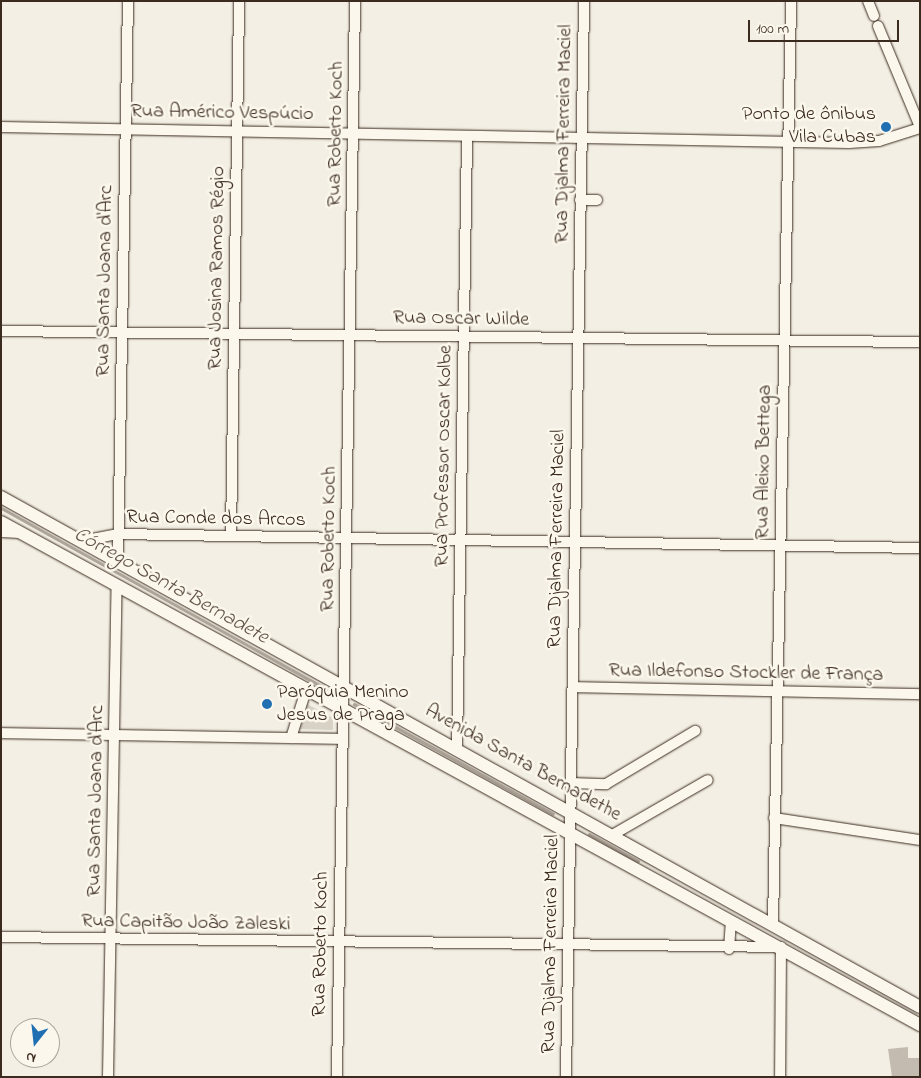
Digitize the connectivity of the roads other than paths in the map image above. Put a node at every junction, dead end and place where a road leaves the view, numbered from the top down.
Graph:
1 (128, 1) edge
2 (239, 1) edge
3 (355, 1) edge
4 (584, 1) edge
5 (791, 1) edge
6 (868, 1) edge
7 (1, 127) edge
8 (920, 128) edge
9 (125, 129) junction
10 (237, 131) junction
11 (353, 133) junction
12 (467, 136) junction
13 (581, 138) junction
14 (788, 142) junction
15 (580, 200) junction
16 (596, 200) dead end
17 (1, 330) edge
18 (122, 332) junction
19 (234, 334) junction
20 (350, 335) junction
21 (464, 336) junction
22 (578, 338) junction
23 (784, 340) junction
24 (920, 342) edge
25 (1, 497) edge
26 (1, 522) edge
27 (1, 532) edge
28 (20, 532) junction
29 (118, 534) junction
30 (231, 536) junction
31 (346, 538) junction
32 (460, 540) junction
33 (82, 541) junction
34 (575, 542) junction
35 (780, 546) junction
36 (920, 548) edge
37 (118, 561) junction
38 (117, 586) junction
39 (344, 685) junction
40 (572, 687) junction
41 (306, 690) junction
42 (777, 691) junction
43 (920, 694) edge
44 (343, 711) junction
45 (695, 731) dead end
46 (1, 734) edge
47 (114, 735) junction
48 (291, 738) junction
49 (342, 739) junction
50 (457, 748) junction
51 (708, 780) dead end
52 (571, 783) junction
53 (570, 810) junction
54 (774, 818) junction
55 (614, 834) junction
56 (570, 836) junction
57 (918, 840) edge
58 (731, 921) junction
59 (773, 924) junction
60 (1, 937) edge
61 (111, 939) junction
62 (339, 942) junction
63 (568, 946) junction
64 (781, 947) junction
65 (729, 948) junction
66 (920, 1007) edge
67 (920, 1025) edge
68 (108, 1077) edge
69 (337, 1077) edge
70 (566, 1077) edge
71 (780, 1077) edge

1 - 9 street, Rua Santa Joana d'Arc
2 - 10 street, Rua Josina Ramos Régio
3 - 11 street, Rua Roberto Koch
4 - 13 street, Rua Djalma Ferreira Maciel
5 - 14 street, Rua Aleixo Bettega
6 - 8 street
7 - 9 street, Rua Américo Vespúcio
8 - 14 street, Rua Américo Vespúcio
9 - 10 street, Rua Américo Vespúcio
9 - 18 street, Rua Santa Joana d'Arc
10 - 11 street, Rua Américo Vespúcio
10 - 19 street, Rua Josina Ramos Régio
11 - 12 street, Rua Américo Vespúcio
11 - 20 street, Rua Roberto Koch
12 - 13 street, Rua Américo Vespúcio
12 - 21 street, Rua Professor Oscar Kolbe
13 - 14 street, Rua Américo Vespúcio
13 - 15 street, Rua Djalma Ferreira Maciel
14 - 23 street, Rua Aleixo Bettega
15 - 16 street
15 - 22 street, Rua Djalma Ferreira Maciel
17 - 18 street, Rua Oscar Wilde
18 - 19 street, Rua Oscar Wilde
18 - 29 street, Rua Santa Joana d'Arc
19 - 20 street, Rua Oscar Wilde
19 - 30 street, Rua Josina Ramos Régio
20 - 21 street, Rua Oscar Wilde
20 - 31 street, Rua Roberto Koch
21 - 22 street, Rua Oscar Wilde
21 - 32 street, Rua Professor Oscar Kolbe
22 - 23 street, Rua Oscar Wilde
22 - 34 street, Rua Djalma Ferreira Maciel
23 - 24 street, Rua Oscar Wilde
23 - 35 street, Rua Aleixo Bettega
25 - 33 main road, Avenida Santa Bernadethe
26 - 28 main road, Avenida Santa Bernadethe
27 - 28 street
28 - 38 main road, Avenida Santa Bernadethe
29 - 30 street, Rua Conde dos Arcos
29 - 33 street, Rua Conde dos Arcos
29 - 37 street, Rua Santa Joana d'Arc
30 - 31 street, Rua Conde dos Arcos
31 - 32 street, Rua Conde dos Arcos
31 - 39 street, Rua Roberto Koch
32 - 34 street, Rua Conde dos Arcos
32 - 50 street, Rua Professor Oscar Kolbe
33 - 37 main road, Avenida Santa Bernadethe
34 - 35 street, Rua Conde dos Arcos
34 - 40 street, Rua Djalma Ferreira Maciel
35 - 36 street, Rua Conde dos Arcos
35 - 42 street, Rua Aleixo Bettega
37 - 39 main road, Avenida Santa Bernadethe
38 - 41 main road, Avenida Santa Bernadethe
38 - 47 street, Rua Santa Joana d'Arc
39 - 44 street, Rua Roberto Koch
39 - 50 main road, Avenida Santa Bernadethe
40 - 42 street, Rua Ildefonso Stockler de França
40 - 52 street, Rua Djalma Ferreira Maciel
41 - 44 main road, Avenida Santa Bernadethe
41 - 48 street
42 - 43 street, Rua Ildefonso Stockler de França
42 - 54 street, Rua Aleixo Bettega
44 - 49 street, Rua Roberto Koch
44 - 56 main road, Avenida Santa Bernadethe
45 - 52 street
46 - 47 street
47 - 48 street
47 - 61 street, Rua Santa Joana d'Arc
48 - 49 street
49 - 62 street, Rua Roberto Koch
50 - 53 main road, Avenida Santa Bernadethe
51 - 55 street
52 - 53 street, Rua Djalma Ferreira Maciel
53 - 55 main road, Avenida Santa Bernadethe
53 - 56 street, Rua Djalma Ferreira Maciel
54 - 57 street
54 - 59 street, Rua Aleixo Bettega
55 - 59 main road, Avenida Santa Bernadethe
56 - 58 main road, Avenida Santa Bernadethe
56 - 63 street, Rua Djalma Ferreira Maciel
58 - 64 main road, Avenida Santa Bernadethe
58 - 65 street
59 - 66 main road, Avenida Santa Bernadethe
60 - 61 street, Rua Capitão João Zaleski
61 - 62 street, Rua Capitão João Zaleski
61 - 68 street, Rua Santa Joana d'Arc
62 - 63 street, Rua Capitão João Zaleski
62 - 69 street, Rua Roberto Koch
63 - 65 street, Rua Capitão João Zaleski
63 - 70 street, Rua Djalma Ferreira Maciel
64 - 65 street, Rua Capitão João Zaleski
64 - 67 main road, Avenida Santa Bernadethe
64 - 71 street

